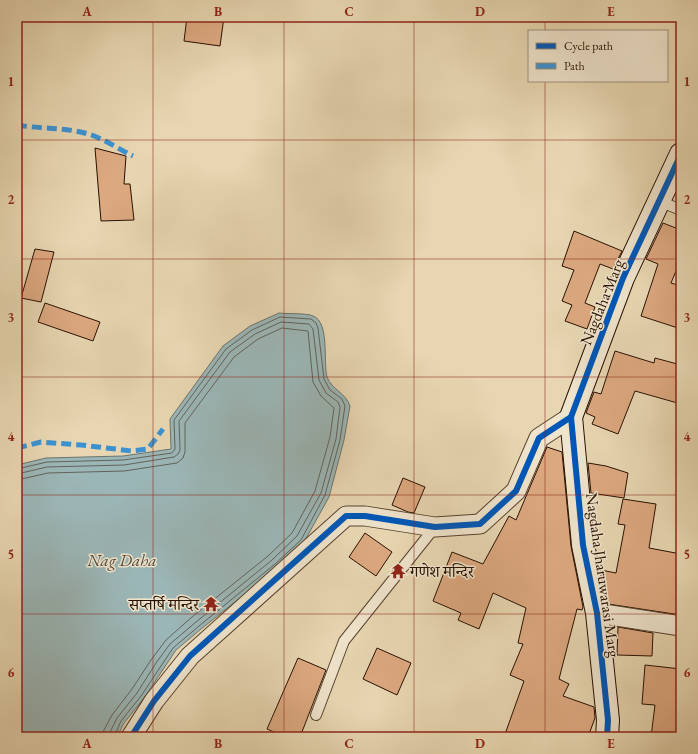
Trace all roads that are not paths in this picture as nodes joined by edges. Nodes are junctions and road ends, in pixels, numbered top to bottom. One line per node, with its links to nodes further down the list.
1 (681, 154): 2 (street, Nagdaha Marg)
2 (659, 202): 3 (lane); 4 (street, Nagdaha Marg)
3 (681, 210)
4 (571, 417): 5 (street); 6 (street, Nagdaha Jharuwarasi Marg)
5 (435, 527): 8 (lane); 9 (street)
6 (597, 613): 7 (street); 10 (street, Nagdaha Jharuwarasi Marg)
7 (681, 626)
8 (316, 715)
9 (131, 737)
10 (607, 737)

